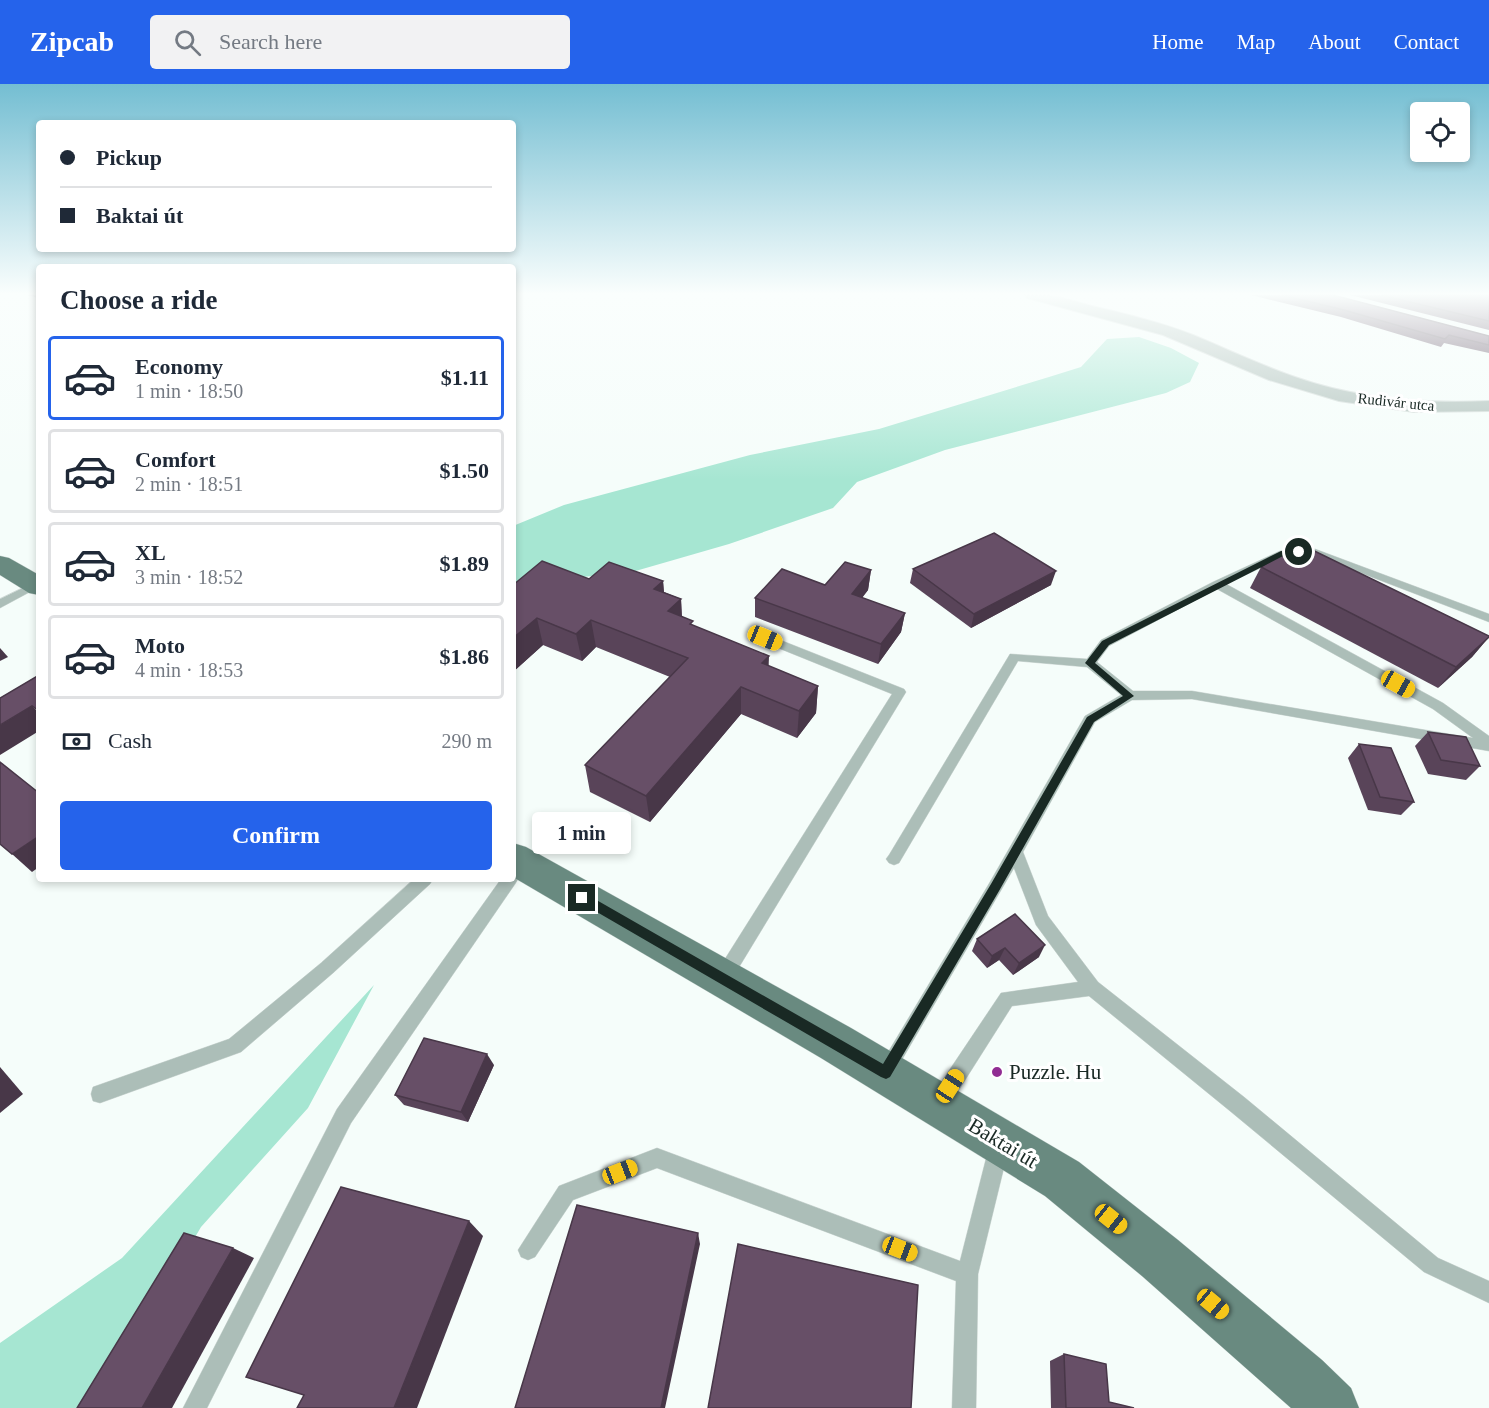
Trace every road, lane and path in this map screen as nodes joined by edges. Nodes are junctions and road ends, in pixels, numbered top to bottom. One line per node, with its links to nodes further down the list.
1 (1233, 357): 2 (street, Rudivár utca)
2 (1489, 406)
3 (0, 564): 5 (main road)
4 (1217, 584): 8 (lane); 10 (lane); 12 (lane)
5 (36, 585)
6 (36, 586): 7 (lane)
7 (0, 604)
8 (1489, 618)
9 (765, 638): 18 (lane)
10 (1090, 663): 11 (lane); 14 (lane)
11 (1130, 696): 12 (lane); 13 (lane)
12 (1489, 745)
13 (1015, 852): 19 (lane); 20 (lane)
14 (894, 860)
15 (516, 870): 18 (main road, Baktai út)
16 (422, 882): 21 (lane)
17 (505, 882): 27 (lane)
18 (723, 978): 20 (main road, Baktai út)
19 (1092, 988): 22 (lane); 26 (lane)
20 (886, 1072): 22 (main road, Baktai út)
21 (100, 1094)
22 (939, 1104): 23 (main road, Baktai út)
23 (1000, 1141): 25 (lane); 29 (main road, Baktai út)
24 (528, 1250): 25 (lane)
25 (967, 1274): 28 (lane)
26 (1489, 1292)
27 (195, 1408)
28 (964, 1408)
29 (1331, 1408)

